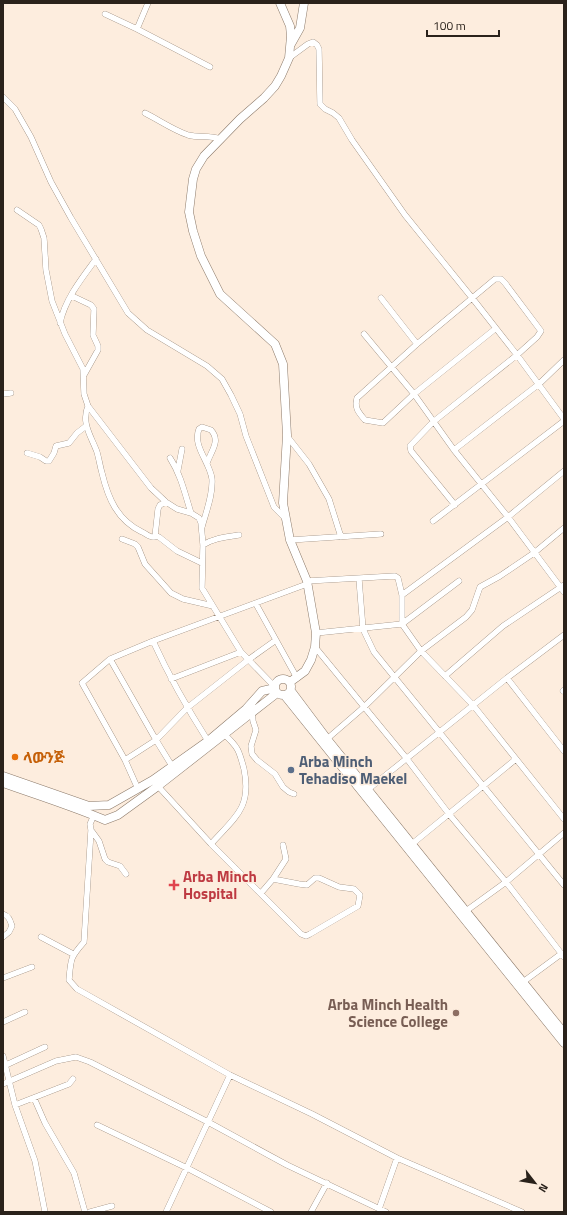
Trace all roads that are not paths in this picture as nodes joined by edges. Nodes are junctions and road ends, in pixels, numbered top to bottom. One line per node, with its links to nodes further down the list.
1 (148, 3): 5 (street)
2 (280, 3): 6 (main road)
3 (304, 3): 6 (main road)
4 (105, 14): 5 (street)
5 (137, 29): 8 (street)
6 (290, 44): 7 (main road)
7 (289, 58): 11 (main road); 16 (street)
8 (210, 67)
9 (3, 97): 13 (street)
10 (145, 113): 11 (street)
11 (220, 139): 33 (main road)
12 (17, 210): 17 (street)
13 (96, 259): 14 (street); 46 (street)
14 (72, 296): 17 (street); 24 (street)
15 (381, 298): 20 (street)
16 (473, 299): 18 (street); 20 (street); 21 (street)
17 (60, 323): 24 (street)
18 (495, 329): 21 (street); 28 (street)
19 (364, 334): 23 (street)
20 (418, 344): 23 (street)
21 (517, 355): 25 (street); 31 (street)
22 (564, 360): 25 (street)
23 (391, 367): 28 (street); 28 (street)
24 (84, 376): 29 (street)
25 (539, 384): 30 (street); 35 (street)
26 (11, 393): 27 (street)
27 (3, 394)
28 (414, 394): 31 (street)
29 (88, 406): 32 (street); 42 (street)
30 (564, 420): 41 (street)
31 (433, 422): 35 (street); 43 (street)
32 (86, 426): 36 (street); 52 (street)
33 (286, 435): 46 (main road); 53 (street)
34 (182, 449): 39 (street)
35 (454, 450): 41 (street)
36 (27, 453)
37 (170, 458): 39 (street)
38 (207, 463): 38 (street); 49 (street)
39 (178, 470): 44 (street)
40 (564, 471): 45 (street)
41 (481, 484): 43 (street); 45 (street)
42 (166, 502): 44 (street); 52 (street)
43 (455, 505): 47 (street)
44 (191, 513): 49 (street)
45 (508, 517): 57 (street); 63 (street)
46 (286, 519): 55 (main road)
47 (433, 521)
48 (564, 528): 57 (street)
49 (201, 532): 56 (street)
50 (381, 534): 53 (street)
51 (239, 535): 56 (street)
52 (155, 536): 58 (street)
53 (341, 537): 55 (street)
54 (122, 539): 65 (street)
55 (290, 540): 61 (main road)
56 (203, 545): 58 (street)
57 (534, 553): 62 (street); 74 (street)
58 (202, 563): 65 (street)
59 (359, 579): 61 (street); 63 (street); 68 (street)
60 (458, 582): 67 (street)
61 (307, 583): 64 (street); 69 (main road)
62 (563, 588): 78 (street)
63 (402, 595): 67 (street)
64 (256, 604): 66 (street); 71 (street)
65 (213, 606): 66 (street)
66 (219, 616): 72 (street); 75 (street)
67 (402, 624): 68 (street); 74 (street)
68 (362, 629): 69 (street); 80 (street)
69 (316, 633): 73 (main road)
70 (564, 635): 81 (street)
71 (276, 640): 77 (street); 79 (street)
72 (153, 641): 76 (street); 82 (street)
73 (315, 647): 79 (main road); 88 (street)
74 (421, 651): 78 (street); 80 (street)
75 (241, 652): 77 (street); 82 (street)
76 (110, 659): 93 (street); 98 (street)
77 (248, 660): 84 (street); 87 (street)
78 (445, 676): 86 (street)
79 (297, 678): 83 (main road)
80 (395, 678): 88 (street); 90 (street)
81 (507, 678): 86 (street); 95 (street)
82 (171, 679): 87 (street)
83 (290, 682): 84 (main road); 85 (main road)
84 (276, 689): 85 (main road); 89 (main road); 94 (main road)
85 (288, 693): 92 (main road); 106 (main road)
86 (473, 705): 90 (street); 97 (street)
87 (187, 708): 93 (street); 94 (street)
88 (364, 708): 92 (street); 96 (street)
89 (252, 712): 91 (main road); 107 (street)
90 (440, 732): 96 (street); 103 (street)
91 (224, 734): 102 (main road); 114 (street)
92 (327, 739): 106 (main road)
93 (156, 740): 98 (street); 99 (street)
94 (208, 741): 99 (main road)
95 (564, 751)
96 (407, 759): 106 (street); 109 (street)
97 (516, 759): 103 (street); 111 (street)
98 (125, 760): 104 (street)
99 (172, 766): 102 (main road)
100 (3, 776): 105 (main road)
101 (3, 783): 105 (main road)
102 (156, 783): 104 (main road); 110 (main road); 114 (street)
103 (484, 786): 109 (street); 117 (street)
104 (138, 789): 108 (main road)
105 (37, 791): 108 (main road)
106 (365, 791): 115 (main road); 135 (main road)
107 (294, 794)
108 (57, 798): 110 (main road)
109 (449, 814): 115 (street); 120 (street)
110 (94, 815): 112 (street)
111 (564, 819)
112 (91, 830): 118 (street); 127 (street)
113 (564, 833): 117 (street)
114 (211, 844): 122 (street)
115 (412, 844): 123 (main road)
116 (283, 845): 119 (street)
117 (539, 854): 120 (street); 121 (street)
118 (126, 874)
119 (273, 879): 122 (street); 122 (street)
120 (506, 882): 123 (street); 128 (street)
121 (564, 885)
122 (260, 893)
123 (466, 911): 131 (main road)
124 (3, 914): 125 (street)
125 (3, 936)
126 (41, 937): 127 (street)
127 (73, 954): 139 (street)
128 (562, 955): 131 (street)
129 (32, 966): 130 (street)
130 (3, 978)
131 (523, 982): 134 (main road)
132 (25, 1012): 133 (street)
133 (3, 1022)
134 (564, 1032)
135 (564, 1043)
136 (44, 1047): 138 (street)
137 (3, 1056): 138 (street)
138 (6, 1065): 141 (street)
139 (230, 1075): 144 (street); 146 (street)
140 (73, 1079): 142 (street)
141 (6, 1083): 143 (street); 144 (street)
142 (34, 1098): 143 (street); 152 (street)
143 (15, 1105): 151 (street)
144 (208, 1122): 147 (street); 148 (street)
145 (97, 1125): 147 (street)
146 (398, 1158): 150 (street); 158 (street)
147 (187, 1168): 154 (street); 155 (street)
148 (327, 1183): 150 (street); 156 (street)
149 (112, 1206): 153 (street)
150 (379, 1209): 157 (street)
151 (45, 1212)
152 (85, 1212)
153 (90, 1212)
154 (166, 1212)
155 (271, 1212)
156 (311, 1212)
157 (386, 1212)
158 (522, 1212)

